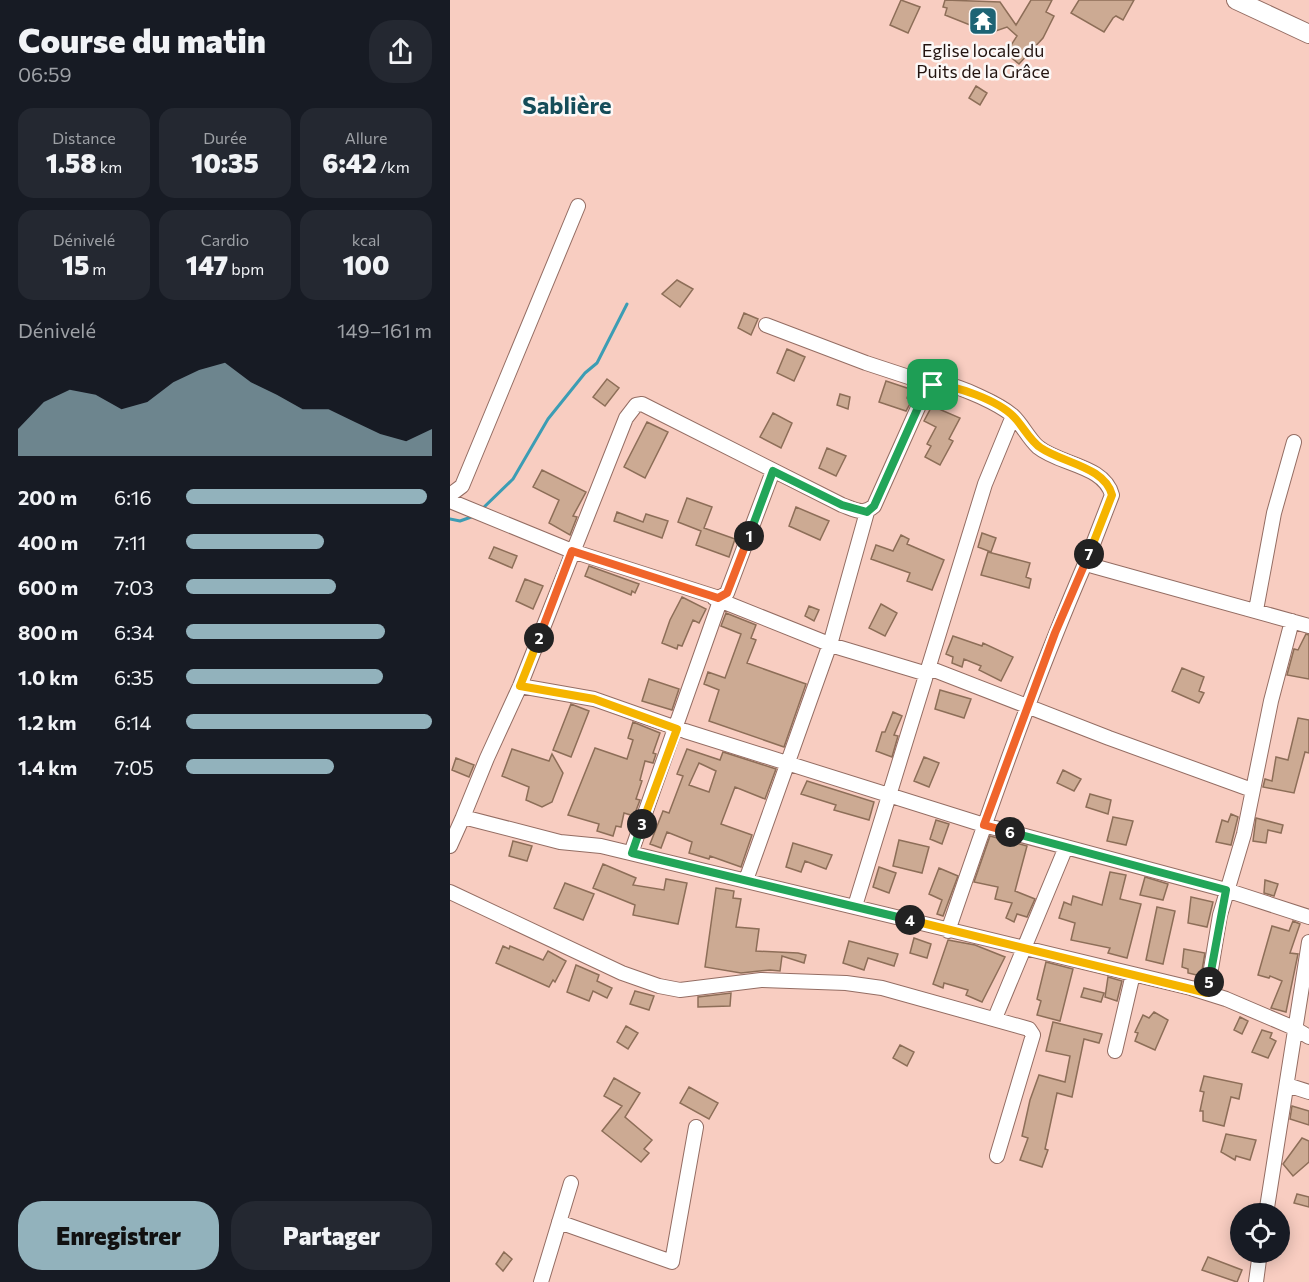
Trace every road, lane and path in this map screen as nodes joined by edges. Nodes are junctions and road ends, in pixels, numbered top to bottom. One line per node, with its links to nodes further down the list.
1 (1236, 0): 2 (main road)
2 (1309, 34)
3 (578, 206): 9 (street)
4 (766, 325): 5 (street)
5 (933, 385): 6 (street); 11 (street)
6 (1013, 416): 13 (street); 19 (street)
7 (1294, 442): 15 (street)
8 (773, 471): 11 (street); 12 (street); 14 (street)
9 (450, 495)
10 (450, 501): 12 (street)
11 (867, 512): 18 (street)
12 (572, 551): 14 (street); 20 (street)
13 (1088, 557): 15 (street); 21 (street)
14 (716, 599): 18 (street); 22 (street)
15 (1256, 610): 16 (street)
16 (1292, 621): 17 (street); 24 (street)
17 (1309, 626)
18 (830, 644): 19 (street); 23 (street)
19 (928, 671): 21 (street); 25 (street)
20 (520, 686): 22 (street); 26 (street)
21 (1029, 706): 24 (street); 27 (street)
22 (677, 729): 23 (street); 30 (street)
23 (789, 764): 25 (street); 31 (street)
24 (1252, 790): 32 (street)
25 (888, 795): 27 (street); 34 (street)
26 (463, 818): 28 (street); 30 (street)
27 (984, 825): 29 (street); 36 (street)
28 (450, 846)
29 (1066, 847): 32 (street); 38 (street)
30 (632, 853): 31 (street)
31 (746, 880): 34 (street)
32 (1226, 890): 35 (street); 40 (street)
33 (450, 892): 41 (street)
34 (855, 906): 36 (street)
35 (1309, 917)
36 (948, 931): 38 (street)
37 (1309, 942): 42 (street)
38 (1025, 947): 39 (street); 41 (street)
39 (1133, 974): 40 (street); 44 (street)
40 (1207, 993): 42 (street)
41 (995, 1018): 48 (street)
42 (1294, 1028): 43 (street); 45 (street)
43 (1309, 1037)
44 (1114, 1051)
45 (1287, 1085): 46 (street); 50 (street)
46 (1309, 1092)
47 (696, 1127): 51 (street)
48 (997, 1156)
49 (571, 1183): 51 (street)
50 (1268, 1203)
51 (559, 1222): 53 (street)
52 (1259, 1263): 54 (street)
53 (541, 1282)
54 (1256, 1282)

